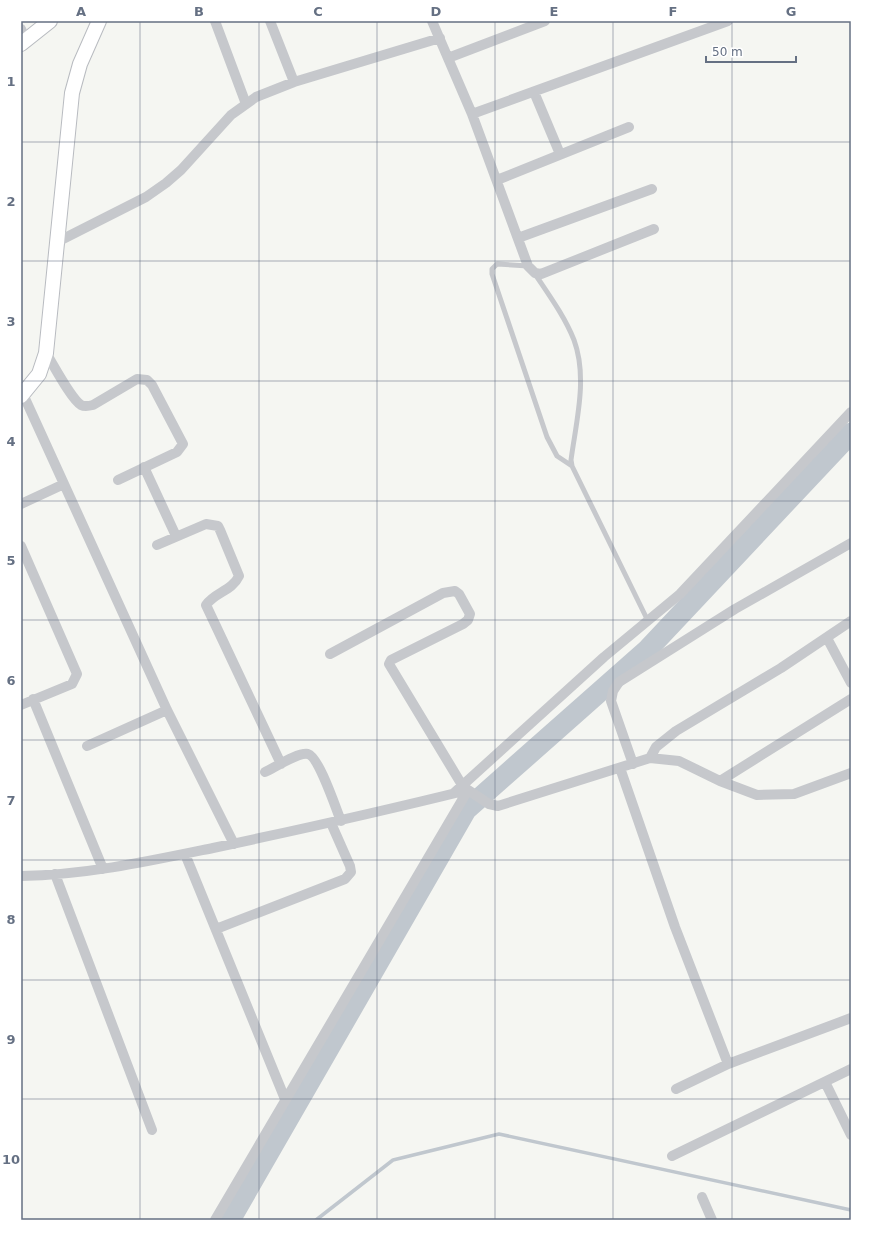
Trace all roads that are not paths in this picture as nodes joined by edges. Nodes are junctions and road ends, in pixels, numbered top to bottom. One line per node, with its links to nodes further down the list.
1 (50, 21): 8 (main road)
2 (99, 21): 21 (main road)
3 (215, 21): 13 (street)
4 (270, 21): 11 (street)
5 (432, 21): 9 (street)
6 (545, 21): 10 (street)
7 (728, 21): 12 (street)
8 (23, 38)
9 (440, 38): 10 (street); 11 (street)
10 (448, 58): 14 (street)
11 (294, 82): 13 (street)
12 (534, 92): 14 (street); 16 (street)
13 (246, 104): 21 (street)
14 (472, 114): 17 (street)
15 (629, 127): 16 (street)
16 (560, 154): 17 (street)
17 (497, 180): 20 (street)
18 (652, 189): 20 (street)
19 (654, 229): 22 (street)
20 (518, 238): 22 (street)
21 (57, 242): 23 (main road)
22 (531, 270): 26 (lane); 26 (lane)
23 (46, 353): 24 (main road); 27 (street)
24 (22, 395): 29 (street)
25 (851, 412): 35 (street)
26 (572, 466): 35 (lane)
27 (144, 468): 28 (street); 31 (street)
28 (118, 480)
29 (64, 484): 30 (street); 43 (street)
30 (21, 504)
31 (176, 536): 33 (street); 46 (street)
32 (851, 542): 47 (street)
33 (157, 545)
34 (21, 546): 41 (street)
35 (648, 621): 52 (street)
36 (851, 621): 37 (street)
37 (827, 638): 39 (street); 45 (street)
38 (330, 654): 52 (street)
39 (851, 684)
40 (851, 699): 51 (street)
41 (33, 700): 42 (street); 56 (street)
42 (21, 705)
43 (168, 710): 44 (street); 54 (street)
44 (87, 746)
45 (650, 758): 47 (street); 51 (street)
46 (281, 764): 49 (street); 53 (street)
47 (633, 764): 48 (street)
48 (620, 768): 52 (street); 61 (street)
49 (265, 772)
50 (851, 773): 51 (street)
51 (720, 781)
52 (468, 790): 53 (street); 65 (street)
53 (336, 822): 54 (street); 59 (street)
54 (234, 844): 55 (street)
55 (185, 854): 56 (street); 59 (street)
56 (103, 869): 57 (street)
57 (55, 874): 58 (street); 66 (street)
58 (21, 876)
59 (216, 929): 65 (street)
60 (851, 1018): 61 (street)
61 (728, 1064): 64 (street)
62 (851, 1069): 63 (street)
63 (825, 1082): 67 (street); 68 (street)
64 (676, 1089)
65 (285, 1099): 70 (street)
66 (152, 1130)
67 (851, 1135)
68 (672, 1156)
69 (702, 1197): 71 (street)
70 (215, 1220)
71 (712, 1220)

